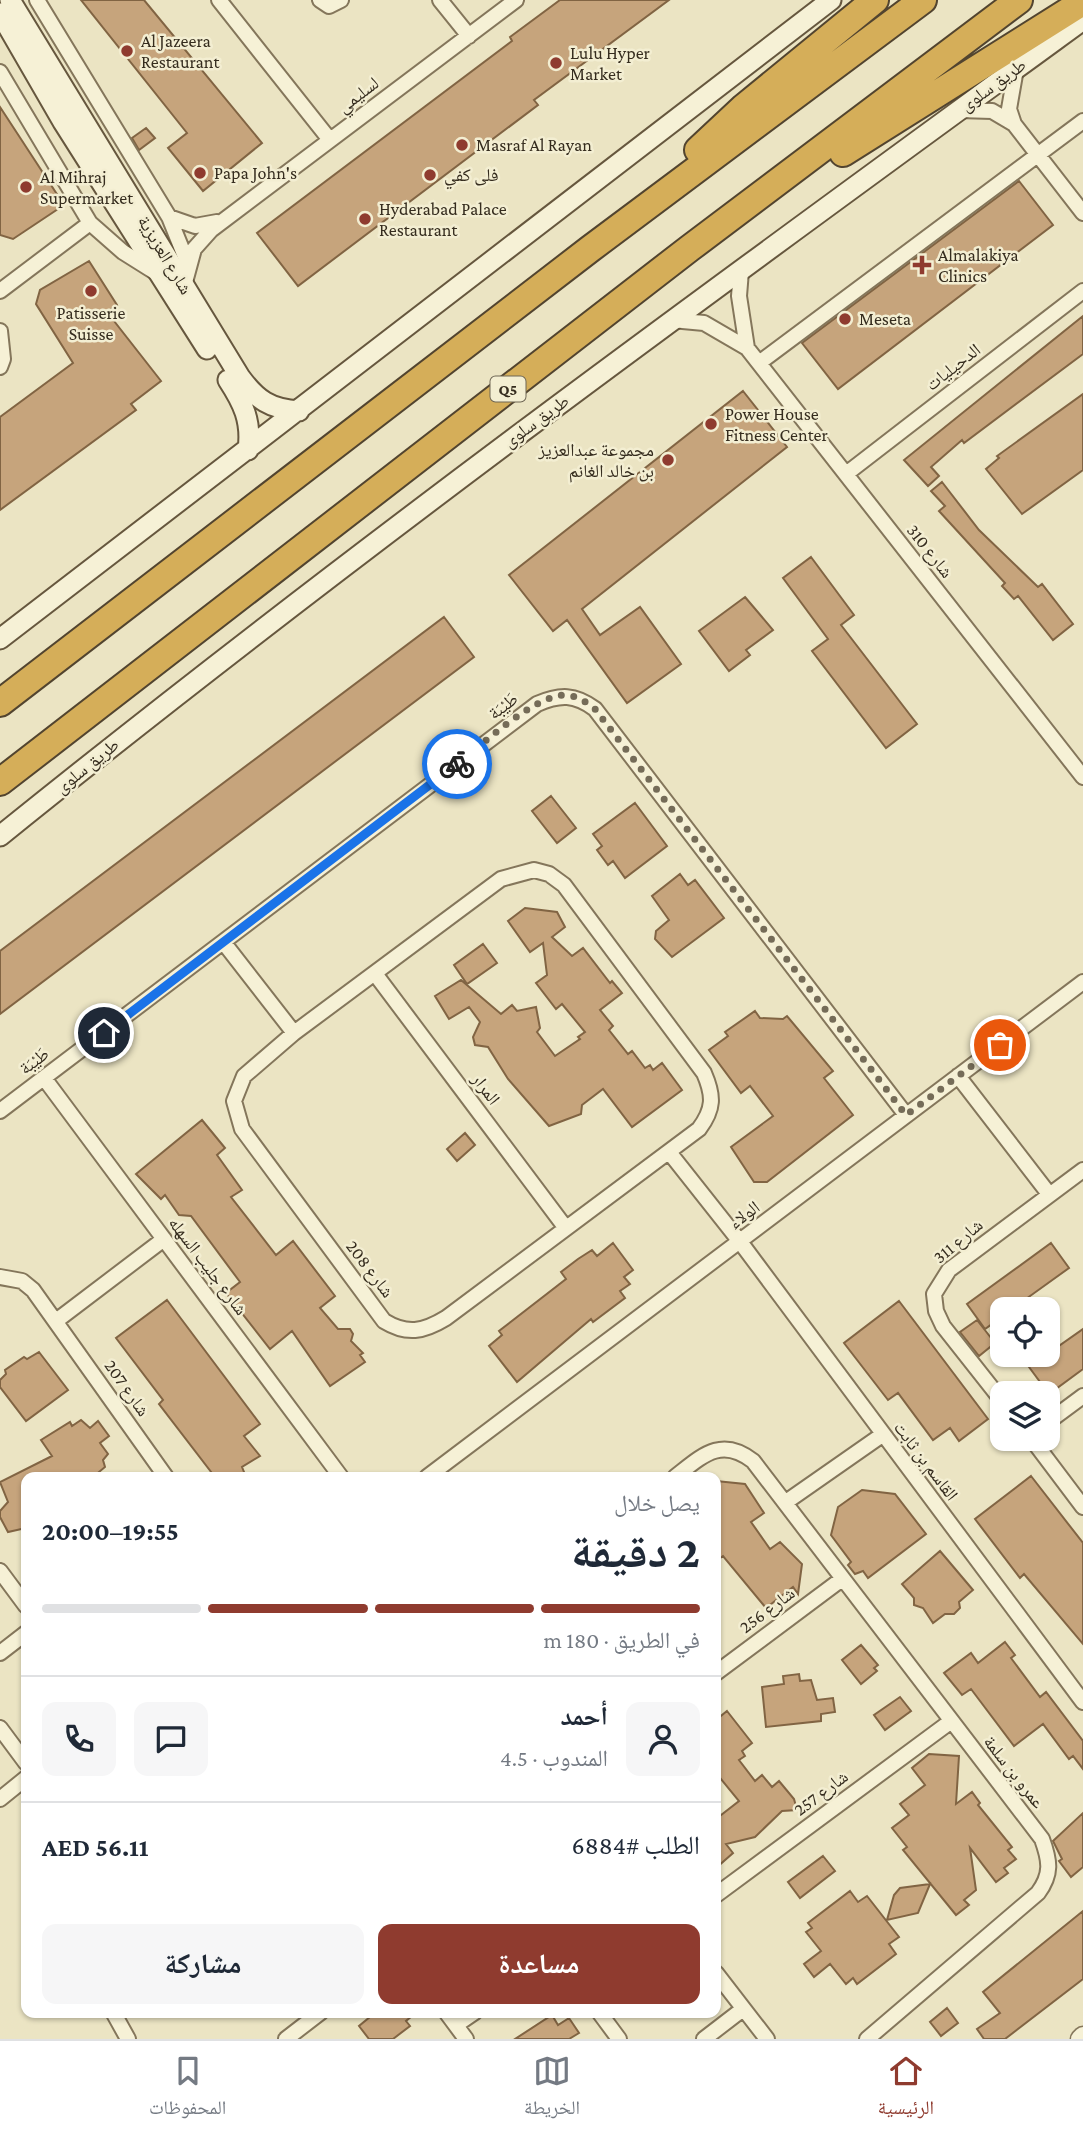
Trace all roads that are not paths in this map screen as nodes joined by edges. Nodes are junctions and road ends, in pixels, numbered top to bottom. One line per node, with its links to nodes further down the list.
1 (10, 0): 32 (main road, شارع العزيزية)
2 (37, 0): 24 (street, شارع العزيزية)
3 (219, 0): 21 (street)
4 (320, 0): 5 (street)
5 (341, 0)
6 (440, 0): 15 (street)
7 (516, 0): 15 (street, لسليمي)
8 (831, 0): 40 (main road)
9 (875, 0): 28 (highway)
10 (923, 0): 28 (highway)
11 (1019, 0): 27 (highway, Q5)
12 (1083, 2): 27 (highway)
13 (0, 13): 31 (main road, شارع العزيزية)
14 (1083, 20): 16 (main road, طريق سلوى)
15 (469, 36): 21 (street, لسليمي)
16 (1016, 69): 18 (main road, طريق سلوى); 20 (street)
17 (0, 72): 26 (street, شارع العزيزية)
18 (959, 110): 20 (street); 30 (main road, طريق سلوى)
19 (1083, 121): 22 (street)
20 (1014, 124): 22 (street)
21 (330, 140): 25 (street, لسليمي)
22 (1040, 154): 23 (street); 38 (street)
23 (1083, 213)
24 (169, 217): 25 (street); 29 (street, شارع العزيزية)
25 (222, 221): 29 (street, لسليمي)
26 (90, 223): 31 (street, شارع العزيزية); 33 (street)
27 (690, 248): 46 (highway, Q5)
28 (590, 249): 44 (highway)
29 (188, 264): 32 (street, لسليمي)
30 (741, 271): 35 (main road, طريق سلوى); 37 (street, شارع 310)
31 (159, 275): 41 (main road, شارع العزيزية)
32 (184, 286): 40 (main road, شارع العزيزية)
33 (0, 291)
34 (1083, 291): 42 (street, الدحيليات)
35 (672, 320): 37 (street, شارع 310); 47 (main road, طريق سلوى)
36 (0, 331): 39 (street)
37 (747, 348): 38 (street, شارع 310)
38 (759, 363): 42 (street, شارع 310)
39 (0, 368)
40 (299, 411): 41 (main road)
41 (248, 450): 43 (main road)
42 (846, 474): 45 (street, شارع 310)
43 (0, 639)
44 (0, 703)
45 (1083, 777)
46 (0, 782)
47 (0, 836)
48 (224, 943): 51 (street); 53 (street, طَيْبَة); 55 (street, طَيْبَة)
49 (376, 975): 51 (street, شارع 208); 56 (street, شارع 208); 59 (street, المرار)
50 (1083, 982): 52 (street, الولاء)
51 (295, 1033): 59 (street, شارع 208)
52 (958, 1076): 55 (street, الولاء); 58 (street)
53 (44, 1078): 54 (street, طَيْبَة); 60 (street, شارع جليب السهله)
54 (0, 1111)
55 (906, 1115): 61 (street, الولاء)
56 (669, 1152): 59 (street, شارع 208); 61 (street)
57 (1083, 1170): 58 (street, شارع 311)
58 (1049, 1194): 64 (street, شارع 311)
59 (565, 1227)
60 (164, 1239): 63 (street); 70 (street, شارع جليب السهله)
61 (740, 1242): 67 (street, القاسم بن ثابت); 71 (street, الولاء)
62 (0, 1277): 63 (street, شارع 207)
63 (56, 1321): 69 (street, شارع 207)
64 (990, 1386)
65 (1083, 1396): 66 (street)
66 (1060, 1413)
67 (882, 1435): 73 (street); 81 (street, القاسم بن ثابت)
68 (1041, 1451): 74 (street)
69 (162, 1472)
70 (337, 1472)
71 (435, 1472)
72 (682, 1472): 73 (street, عمرو بن سلمة)
73 (786, 1502): 76 (street, عمرو بن سلمة)
74 (1083, 1507)
75 (0, 1571): 77 (street)
76 (842, 1579): 80 (street, شارع 256); 82 (street, عمرو بن سلمة)
77 (21, 1599)
78 (21, 1637): 79 (street)
79 (0, 1653)
80 (721, 1669)
81 (1083, 1702)
82 (950, 1721): 87 (street, شارع 257); 102 (street, عمرو بن سلمة)
83 (0, 1728): 84 (street)
84 (21, 1756)
85 (21, 1782): 86 (street)
86 (0, 1799)
87 (721, 1891)
88 (721, 1980): 89 (street)
89 (743, 2009): 100 (street); 101 (street)
90 (116, 2018): 96 (street)
91 (313, 2018): 97 (street)
92 (451, 2018): 95 (street)
93 (466, 2018): 95 (street)
94 (603, 2018): 99 (street)
95 (456, 2025): 98 (street)
96 (128, 2039)
97 (286, 2039)
98 (466, 2039)
99 (619, 2039)
100 (704, 2039)
101 (767, 2039)
102 (867, 2039)

